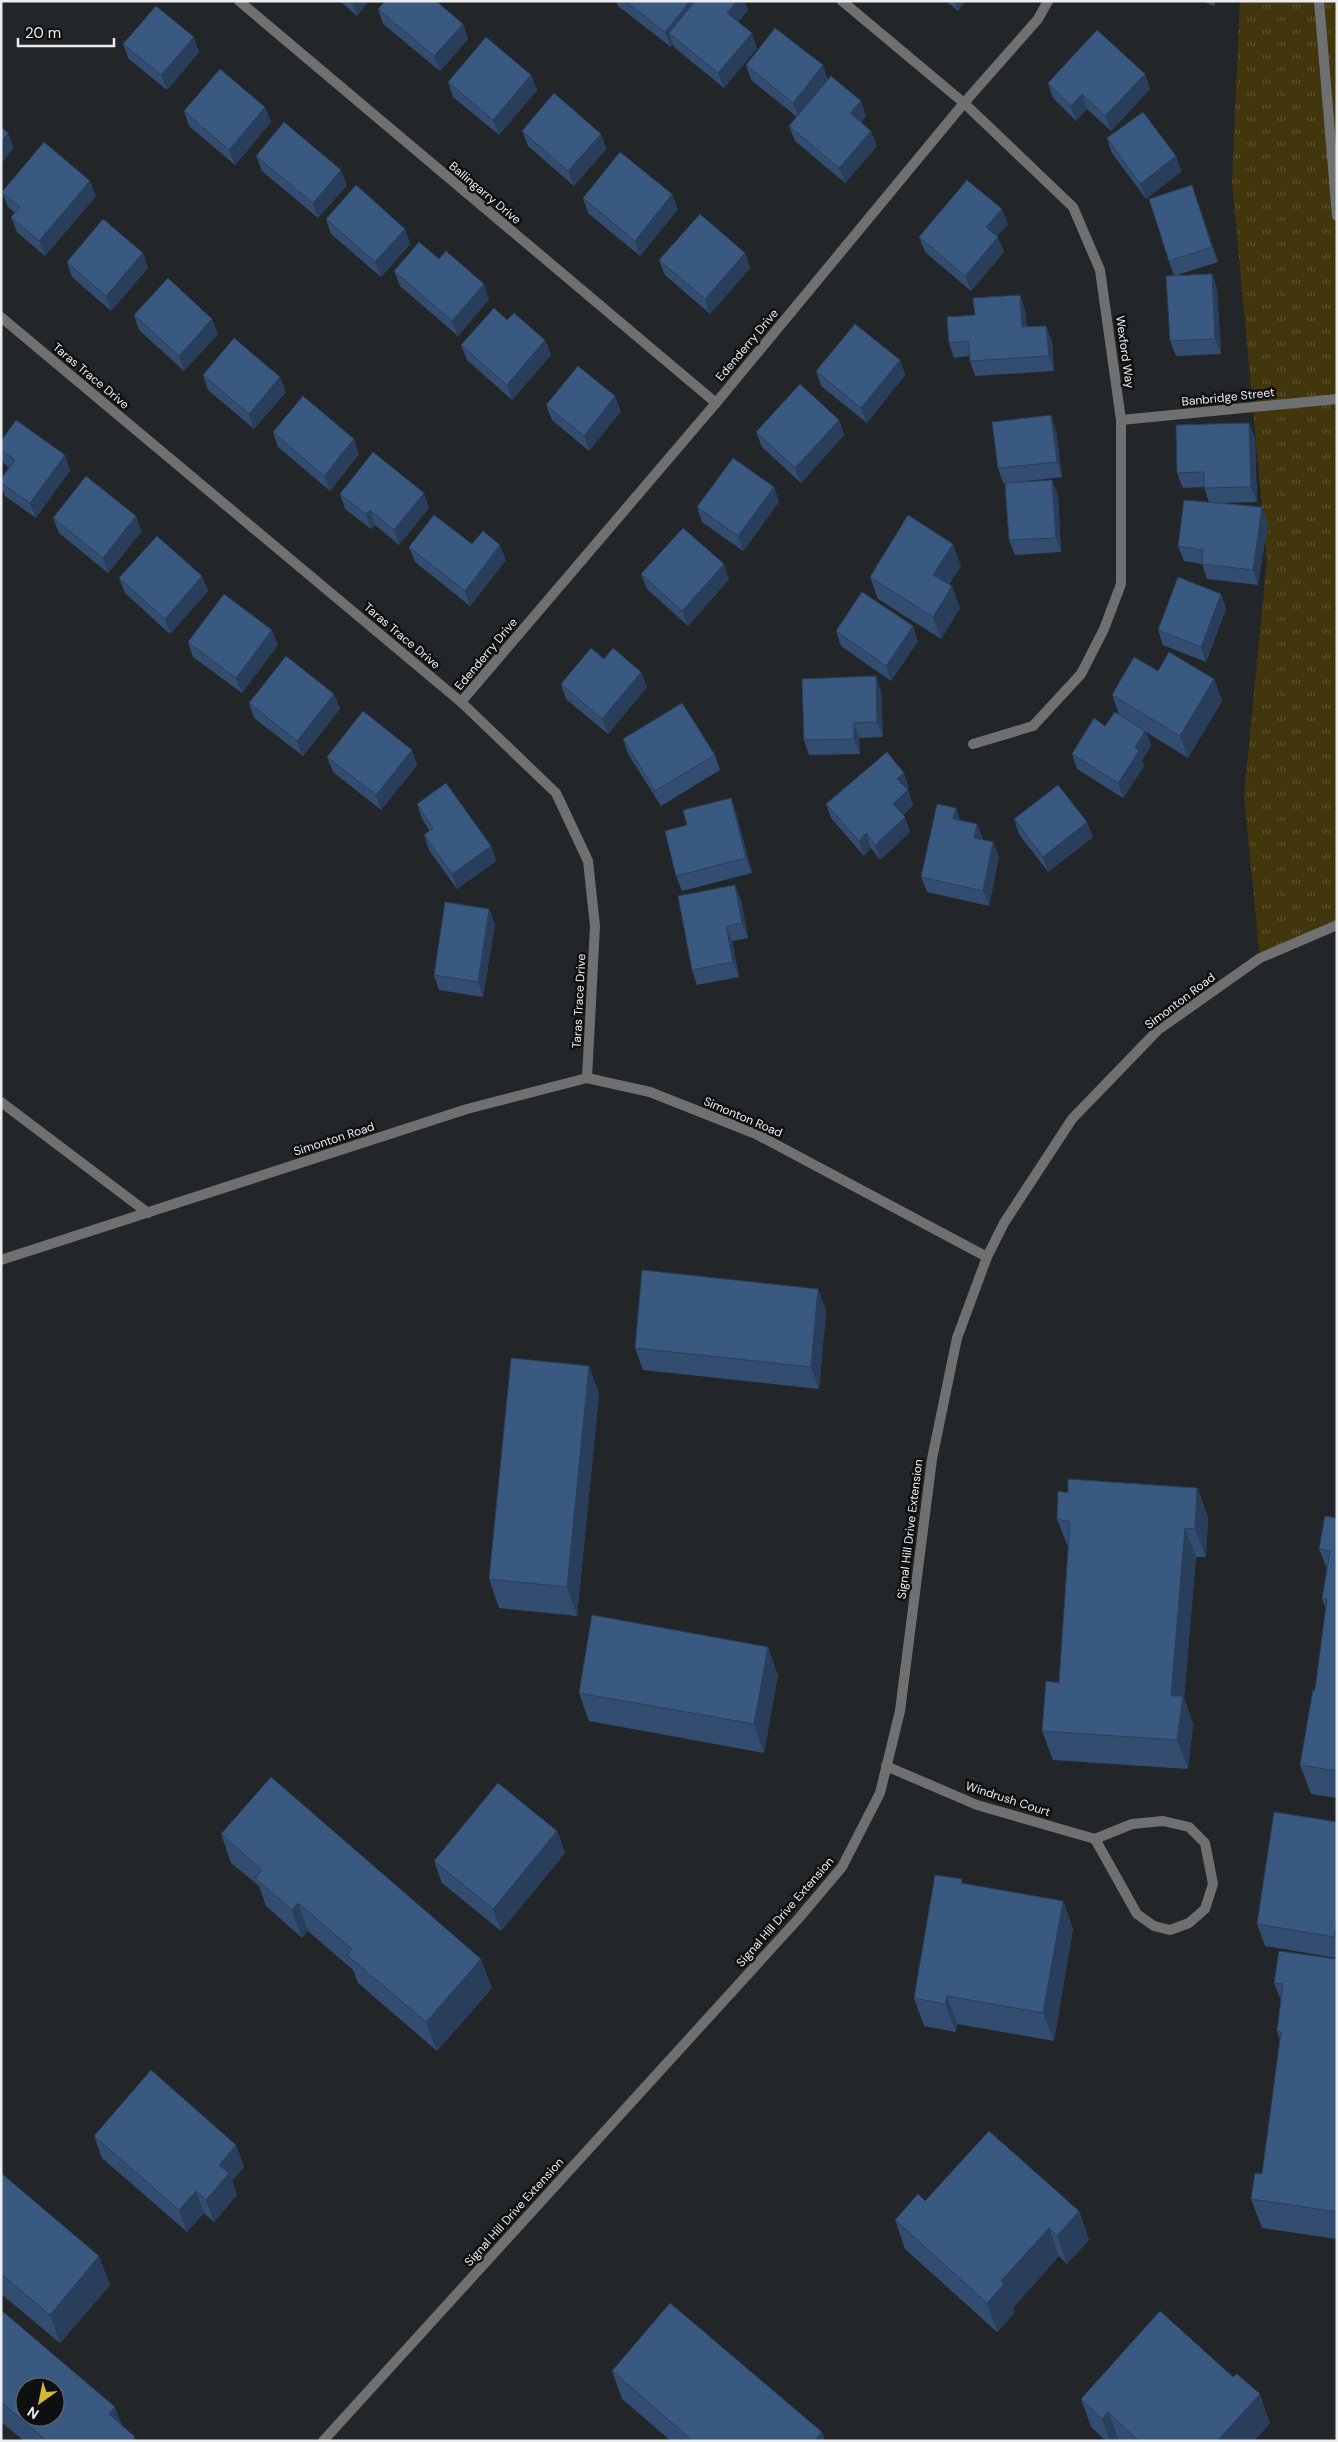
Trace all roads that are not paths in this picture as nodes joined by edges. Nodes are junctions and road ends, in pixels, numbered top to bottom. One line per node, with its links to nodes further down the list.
1 (239, 1): 9 (street, Ballingarry Drive)
2 (842, 1): 5 (street, Wexford Way)
3 (1048, 1): 5 (street, Edenderry Drive)
4 (1318, 1): 6 (street)
5 (964, 103): 9 (street, Edenderry Drive); 10 (street, Wexford Way)
6 (1337, 216)
7 (1, 317): 11 (street, Taras Trace Drive)
8 (1337, 399): 10 (street, Banbridge Street)
9 (716, 403): 11 (street, Edenderry Drive)
10 (1121, 420): 12 (street, Wexford Way)
11 (461, 702): 14 (street, Taras Trace Drive)
12 (973, 744)
13 (1337, 925): 17 (street, Simonton Road)
14 (587, 1078): 16 (street, Simonton Road); 17 (street, Simonton Road)
15 (1, 1102): 16 (street)
16 (148, 1213): 18 (street, Simonton Road)
17 (987, 1257): 19 (street, Signal Hill Drive Extension)
18 (1, 1260)
19 (886, 1766): 20 (street, Windrush Court); 21 (street, Signal Hill Drive Extension)
20 (1095, 1839): 20 (street)
21 (323, 2441)

